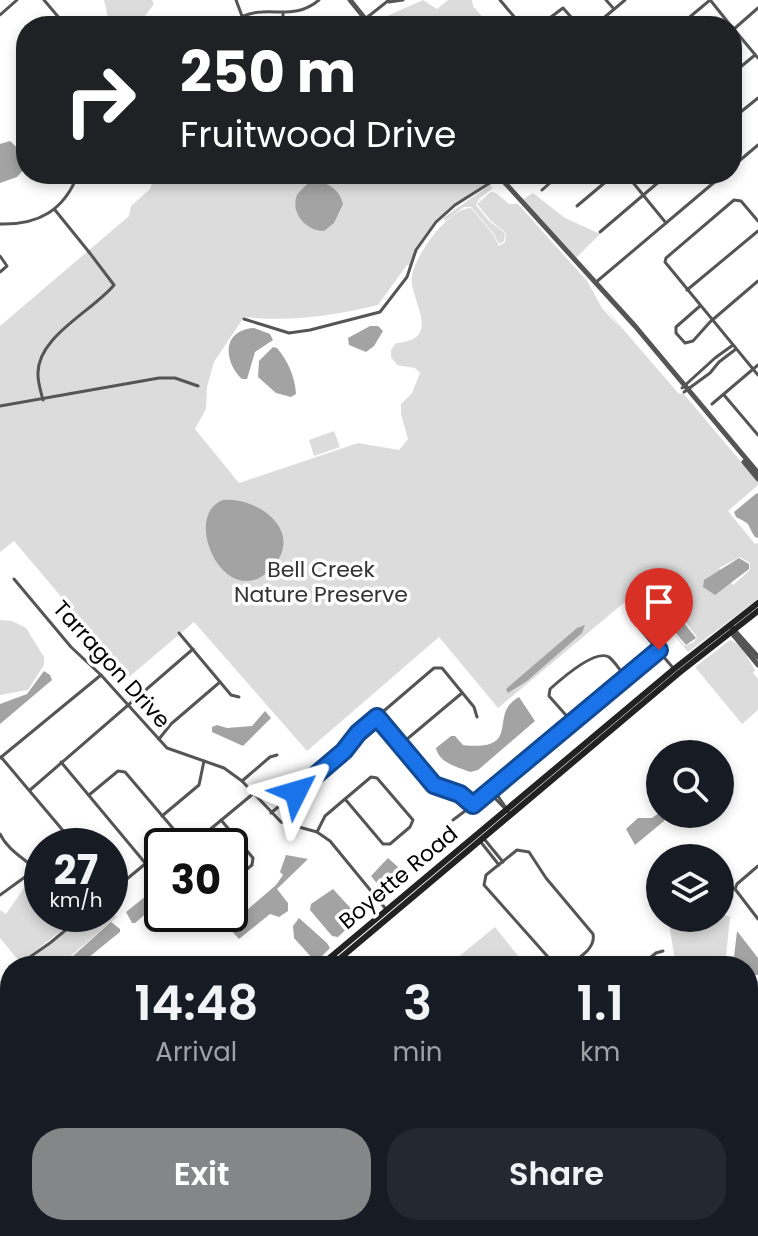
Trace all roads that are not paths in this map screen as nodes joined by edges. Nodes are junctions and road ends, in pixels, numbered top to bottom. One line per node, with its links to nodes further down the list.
1 (17, 0): 14 (street)
2 (44, 0): 15 (street)
3 (236, 0): 16 (street)
4 (319, 0): 13 (street)
5 (350, 0): 17 (street)
6 (403, 0): 11 (street)
7 (500, 0): 19 (street)
8 (606, 0): 12 (street)
9 (625, 0): 12 (street)
10 (709, 0): 23 (street); 24 (street)
11 (390, 1): 18 (street)
12 (614, 9): 22 (street)
13 (283, 14): 16 (street)
14 (0, 15)
15 (58, 16)
16 (242, 16)
17 (363, 16)
18 (369, 16)
19 (514, 16)
20 (552, 16): 21 (street)
21 (570, 16)
22 (606, 16)
23 (691, 16)
24 (723, 16)
25 (742, 39): 26 (street)
26 (757, 57)
27 (758, 98): 28 (street)
28 (742, 111)
29 (758, 145): 30 (street)
30 (742, 159)
31 (74, 184): 42 (street)
32 (486, 184): 54 (street)
33 (508, 184): 51 (street)
34 (549, 184): 39 (street)
35 (603, 184): 41 (street)
36 (634, 184): 40 (street)
37 (656, 184): 40 (street)
38 (712, 184): 44 (street)
39 (542, 190)
40 (643, 195): 44 (street); 47 (street)
41 (577, 206)
42 (55, 210): 45 (street); 63 (street)
43 (758, 221): 52 (street)
44 (666, 223): 51 (street)
45 (0, 224)
46 (758, 231): 52 (street)
47 (600, 232)
48 (0, 256): 49 (street)
49 (0, 272)
50 (758, 281): 55 (street)
51 (595, 283): 61 (street)
52 (687, 291): 53 (street)
53 (700, 306): 55 (street); 55 (street)
54 (244, 319)
55 (712, 320): 56 (street)
56 (734, 347): 58 (street); 61 (street); 61 (street)
57 (758, 365): 58 (street)
58 (753, 369): 59 (street); 62 (street)
59 (758, 375)
60 (198, 386): 63 (street)
61 (686, 388): 67 (street); 68 (street)
62 (724, 394): 64 (street); 66 (street)
63 (43, 400): 65 (street)
64 (712, 404)
65 (0, 406)
66 (758, 435)
67 (758, 473)
68 (758, 479)
69 (14, 579): 80 (street, Tarragon Drive)
70 (758, 603): 73 (main road, Boyette Road)
71 (758, 611): 73 (main road, Boyette Road)
72 (640, 629): 76 (street)
73 (731, 629): 77 (street); 78 (street); 79 (main road, Boyette Road); 102 (main road, Boyette Road)
74 (179, 633): 75 (street)
75 (193, 649): 82 (street); 85 (street)
76 (659, 650): 79 (street); 81 (street)
77 (758, 657)
78 (758, 665)
79 (674, 669): 102 (main road, Boyette Road)
80 (101, 675): 85 (street, Tarragon Drive); 92 (street)
81 (625, 677): 88 (street); 88 (street)
82 (220, 682): 84 (street); 89 (street)
83 (462, 693): 86 (street); 87 (street); 90 (street)
84 (239, 697)
85 (127, 706): 89 (street, Tarragon Drive); 94 (street)
86 (377, 717): 90 (street); 103 (street)
87 (477, 717)
88 (572, 722): 97 (street)
89 (158, 740): 93 (street, Tarragon Drive)
90 (400, 745): 101 (street)
91 (277, 755): 95 (street)
92 (0, 758): 96 (street)
93 (204, 761): 95 (street, Tarragon Drive); 104 (street)
94 (61, 762): 96 (street); 99 (street)
95 (242, 781): 98 (street, Tarragon Drive)
96 (30, 790): 107 (street)
97 (491, 791): 101 (street); 102 (street)
98 (254, 793): 103 (street, Tarragon Drive); 105 (street)
99 (89, 795): 104 (street); 116 (street)
100 (345, 799): 100 (street); 111 (street)
101 (473, 805): 106 (street)
102 (508, 811): 113 (main road, Boyette Road); 124 (main road, Boyette Road)
103 (271, 813): 111 (street, Tarragon Drive)
104 (162, 816): 108 (street)
105 (221, 820): 109 (street); 110 (street)
106 (453, 820)
107 (61, 828)
108 (172, 828)
109 (211, 828)
110 (228, 828)
111 (317, 832): 124 (street)
112 (0, 834): 115 (street)
113 (482, 839): 117 (street); 124 (main road, Boyette Road)
114 (248, 852): 120 (street)
115 (24, 860)
116 (144, 862)
117 (501, 863): 131 (street); 132 (street)
118 (144, 866): 122 (street)
119 (758, 866): 125 (street)
120 (248, 868)
121 (24, 878): 123 (street)
122 (128, 878)
123 (0, 895)
124 (389, 912): 129 (main road, Boyette Road); 130 (main road, Boyette Road)
125 (758, 919)
126 (62, 932): 128 (street)
127 (663, 951): 133 (street)
128 (31, 956)
129 (333, 956)
130 (342, 956)
131 (548, 956)
132 (581, 956)
133 (652, 956)

